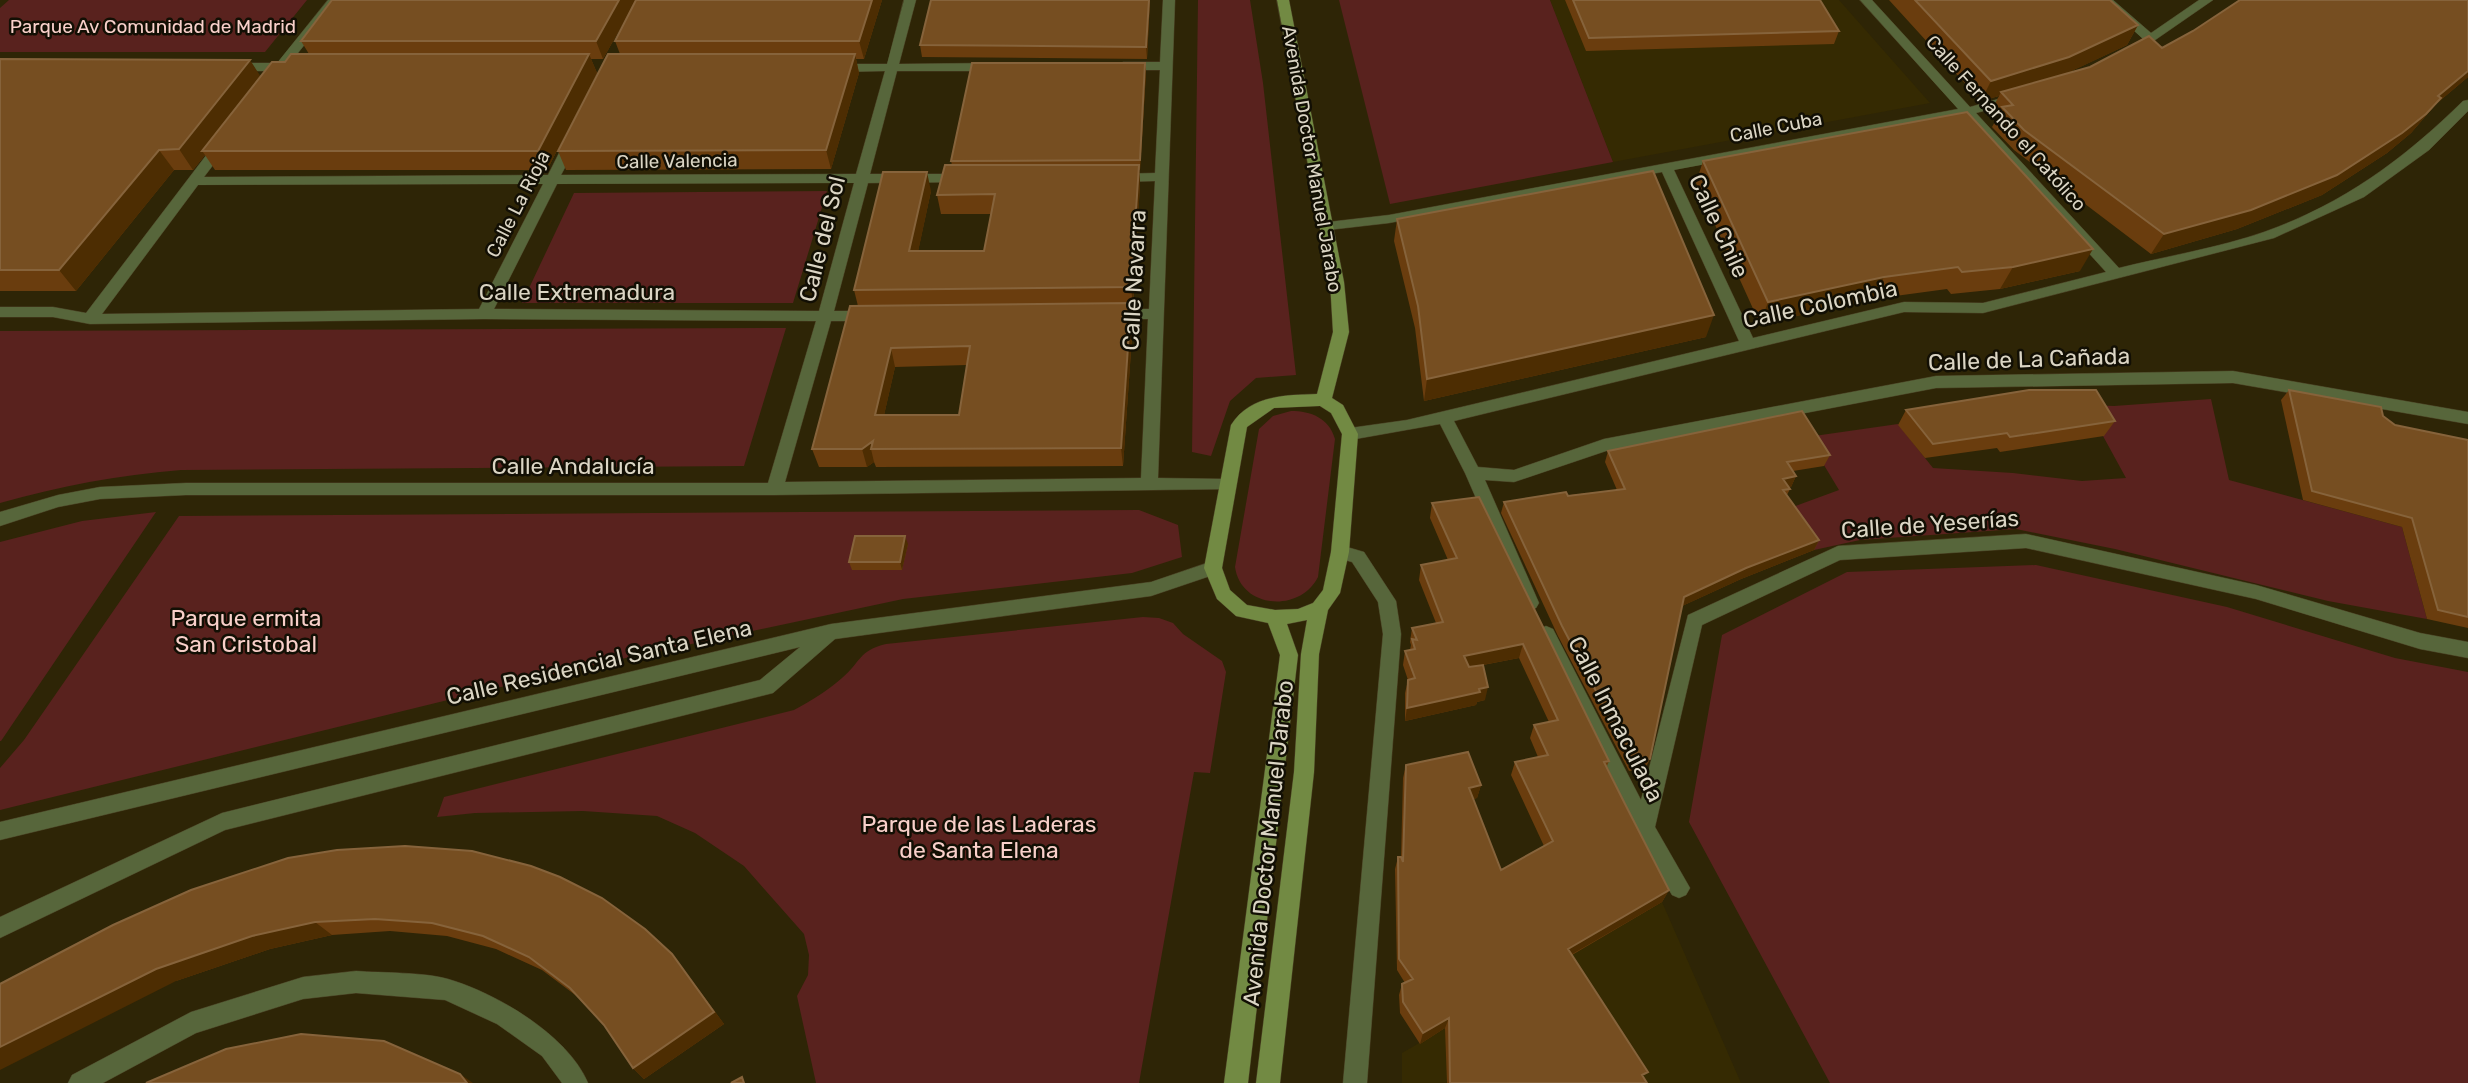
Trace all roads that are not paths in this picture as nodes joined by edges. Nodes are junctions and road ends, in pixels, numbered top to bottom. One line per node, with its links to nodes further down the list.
1 (334, 0): 13 (street)
2 (909, 0): 17 (street, Calle del Sol)
3 (1169, 0): 11 (street, Calle Navarra)
4 (1283, 0): 31 (street, Avenida Doctor Manuel Jarabo)
5 (1866, 0): 21 (street, Calle Fernando el Católico)
6 (2106, 0): 8 (street)
7 (2207, 0): 8 (street)
8 (2151, 39): 9 (street)
9 (2122, 58)
10 (1111, 66): 11 (street)
11 (1167, 66): 25 (street, Calle Navarra)
12 (214, 67): 13 (street)
13 (280, 67): 14 (street); 18 (street)
14 (308, 67)
15 (1013, 67): 17 (street)
16 (827, 68): 17 (street)
17 (890, 68): 26 (street, Calle del Sol)
18 (264, 88)
19 (2035, 92): 21 (street, Calle Cuba)
20 (2468, 104): 32 (street, Calle Colombia)
21 (1969, 111): 24 (street, Calle Cuba); 32 (street, Calle Fernando el Católico)
22 (580, 124): 30 (street, Calle La Rioja)
23 (233, 130): 29 (street)
24 (1666, 167): 31 (street, Calle Cuba); 40 (street, Calle Chile)
25 (1162, 177): 28 (street); 36 (street, Calle Navarra)
26 (861, 178): 27 (street, Calle Valencia); 30 (street, Calle Valencia); 38 (street, Calle del Sol)
27 (986, 178)
28 (1108, 178)
29 (193, 181): 30 (street, Calle Valencia); 39 (street)
30 (552, 181): 34 (street, Calle La Rioja)
31 (1328, 226): 41 (street, Avenida Doctor Manuel Jarabo)
32 (2116, 274): 40 (street, Calle Colombia)
33 (0, 312): 39 (street, Calle Extremadura)
34 (484, 314): 38 (street, Calle Extremadura); 39 (street, Calle Extremadura)
35 (1086, 314): 36 (street)
36 (1155, 314): 46 (street, Calle Navarra)
37 (880, 316): 38 (street, Calle Extremadura)
38 (825, 317): 48 (street, Calle del Sol)
39 (90, 319)
40 (1748, 343): 42 (street, Calle Colombia)
41 (1323, 400): 44 (street); 47 (street)
42 (1444, 417): 44 (street, Calle Colombia); 45 (street, Calle Inmaculada)
43 (2468, 418): 45 (street, Calle de La Cañada)
44 (1350, 434): 50 (street, Avenida Doctor Manuel Jarabo)
45 (1473, 473): 56 (street, Calle Inmaculada)
46 (1149, 484): 47 (street); 48 (street, Calle Andalucía)
47 (1227, 485): 51 (street)
48 (775, 489): 49 (street, Calle Andalucía)
49 (0, 519)
50 (1340, 552): 52 (street, Avenida Doctor Manuel Jarabo); 64 (street)
51 (1213, 568): 53 (street); 54 (street, Calle Residencial Santa Elena)
52 (1319, 608): 53 (street); 63 (street, Avenida Doctor Manuel Jarabo)
53 (1275, 617): 62 (street, Avenida Doctor Manuel Jarabo)
54 (831, 632): 57 (street, Calle Residencial Santa Elena); 59 (street)
55 (2468, 650): 56 (street, Calle de Yeserías)
56 (1644, 828): 58 (street, Calle Inmaculada)
57 (0, 831)
58 (1679, 888)
59 (0, 928)
60 (80, 1083): 61 (street)
61 (576, 1083)
62 (1236, 1083)
63 (1268, 1083)
64 (1355, 1083)

